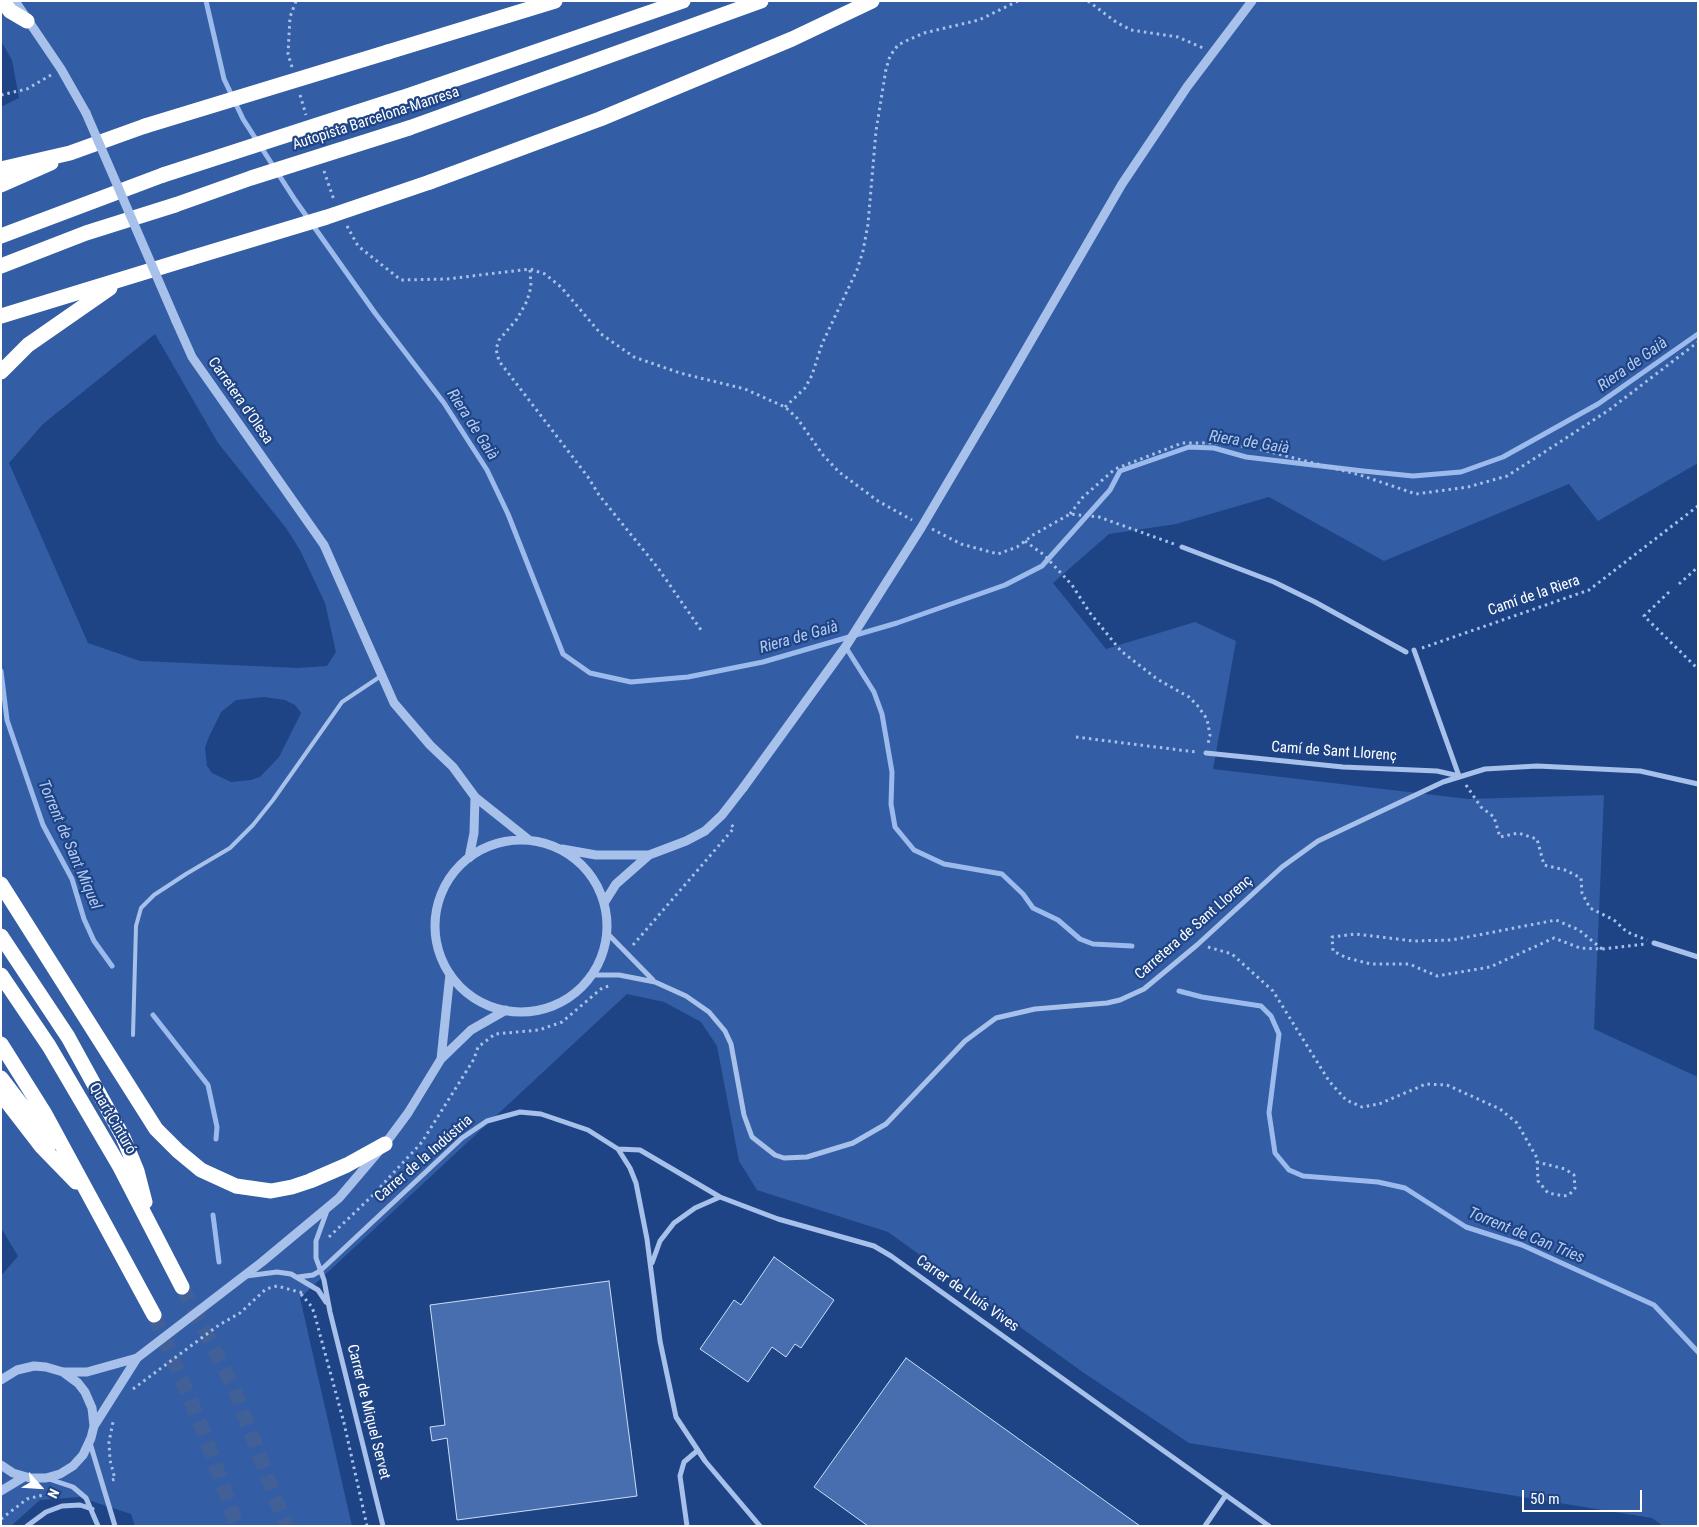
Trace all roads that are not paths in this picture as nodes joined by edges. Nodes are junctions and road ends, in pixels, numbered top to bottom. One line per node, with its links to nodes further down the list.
1 (2, 1): 8 (highway)
2 (14, 1): 8 (street, Carretera d'Olesa)
3 (555, 1): 9 (highway, bridge)
4 (683, 1): 12 (highway, Autopista Barcelona-Manresa, bridge)
5 (761, 1): 13 (highway, Autopista Barcelona-Manresa, bridge)
6 (872, 1): 14 (highway, bridge)
7 (1252, 1): 29 (street, bridge)
8 (27, 21): 22 (street, Carretera d'Olesa, bridge)
9 (70, 153): 10 (highway); 11 (highway)
10 (1, 169)
11 (1, 185)
12 (1, 236)
13 (1, 266)
14 (122, 280): 15 (highway); 16 (highway)
15 (1, 316)
16 (28, 345): 17 (highway); 18 (highway)
17 (1, 372)
18 (1, 381)
19 (1182, 547): 21 (street)
20 (1414, 650): 24 (street)
21 (1406, 652)
22 (381, 676): 26 (street, Carretera d'Olesa); 42 (lane)
23 (1206, 753): 24 (street, Camí de Sant Llorenç)
24 (1460, 776): 25 (street, Carretera de Sant Llorenç); 40 (street, Carretera de Sant Llorenç)
25 (1698, 784)
26 (475, 797): 27 (street, Carretera d'Olesa); 30 (street)
27 (528, 840): 28 (street); 30 (street)
28 (557, 848): 29 (street); 32 (street)
29 (649, 855): 32 (street)
30 (469, 858): 37 (street)
31 (1, 884): 47 (highway)
32 (604, 903): 33 (street)
33 (606, 932): 39 (street); 40 (street, Carretera de Sant Llorenç)
34 (1, 936): 53 (highway)
35 (1654, 943): 36 (street)
36 (1698, 957)
37 (450, 974): 41 (street); 44 (street)
38 (1, 975): 53 (highway, Quart Cinturó)
39 (590, 976): 40 (street, Carretera de Sant Llorenç); 41 (street)
40 (656, 982)
41 (506, 1010): 44 (street)
42 (133, 1035)
43 (1, 1044): 49 (highway)
44 (441, 1059): 47 (street)
45 (1, 1078): 49 (highway)
46 (1, 1094): 51 (highway)
47 (385, 1144): 52 (street)
48 (618, 1149): 50 (street, Carrer de Lluís Vives); 54 (street); 55 (street, Carrer de la Indústria)
49 (67, 1156): 51 (highway)
50 (720, 1197): 54 (street); 71 (street, Carrer de Lluís Vives)
51 (91, 1198): 60 (highway)
52 (330, 1206): 55 (street, Carrer de Miquel Servet); 56 (street)
53 (154, 1233): 58 (highway, Quart Cinturó)
54 (651, 1265): 66 (street)
55 (320, 1271): 57 (street, Carrer de Miquel Servet); 59 (street, Carrer de Miquel Servet)
56 (242, 1277): 57 (street, Carrer de Miquel Servet); 61 (street)
57 (298, 1277): 59 (street, Carrer de Miquel Servet)
58 (182, 1287)
59 (328, 1305): 76 (street, Carrer de Miquel Servet)
60 (154, 1315)
61 (137, 1358): 62 (street); 64 (street)
62 (63, 1372): 63 (street); 64 (street)
63 (1, 1380)
64 (94, 1426): 65 (street)
65 (90, 1442): 69 (street); 75 (street)
66 (697, 1451): 77 (street); 78 (street)
67 (1, 1465): 68 (street)
68 (24, 1477): 69 (street); 70 (street)
69 (46, 1478): 72 (street)
70 (1, 1491)
71 (1226, 1495): 79 (street); 80 (street, Carrer de Lluís Vives)
72 (92, 1509): 73 (street); 74 (street)
73 (27, 1526)
74 (98, 1526)
75 (115, 1526)
76 (383, 1526)
77 (687, 1526)
78 (760, 1526)
79 (1205, 1526)
80 (1269, 1526)

